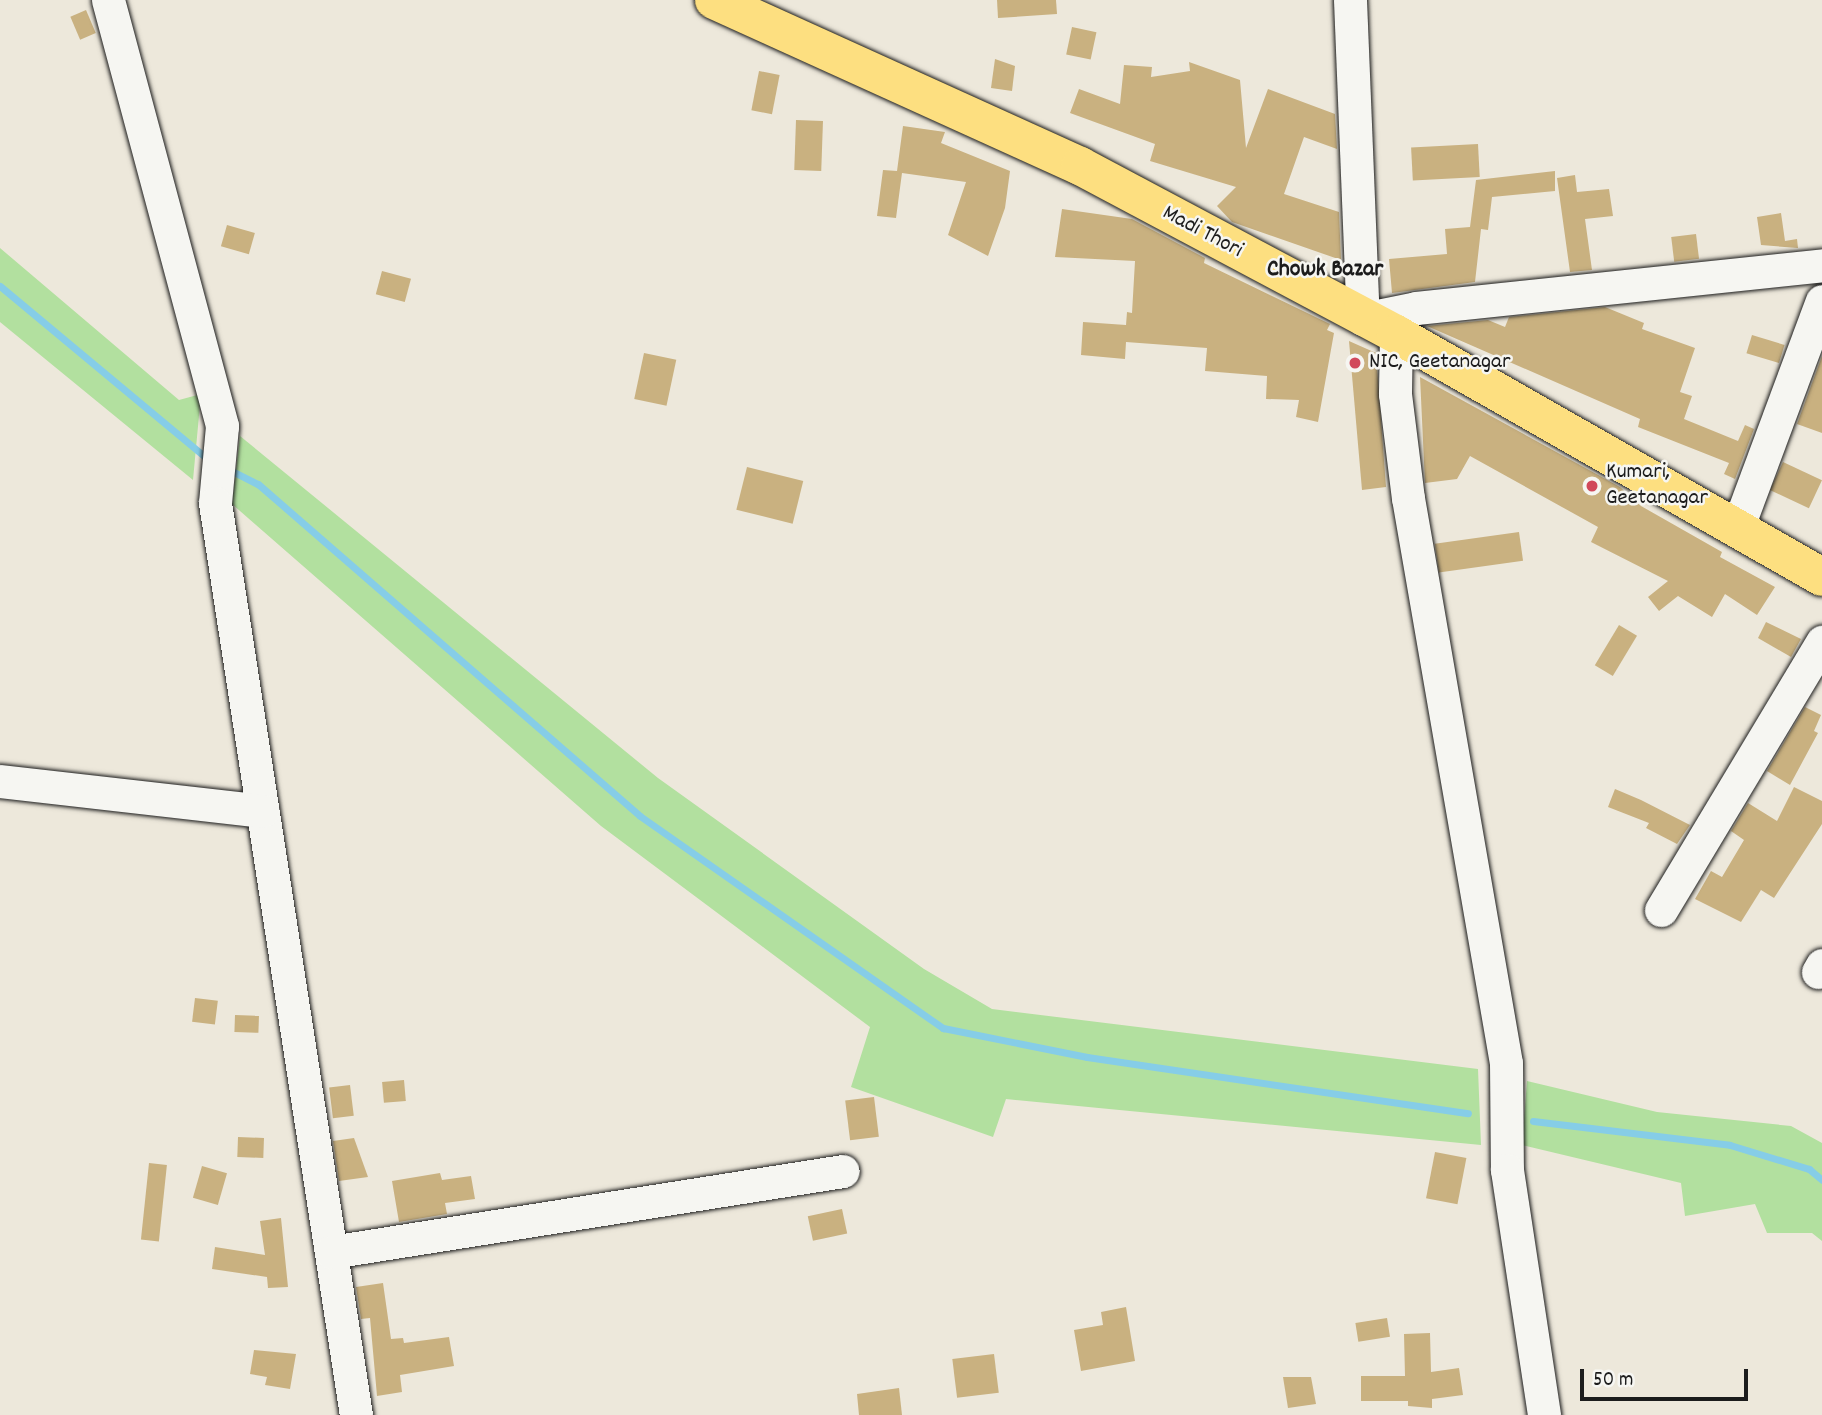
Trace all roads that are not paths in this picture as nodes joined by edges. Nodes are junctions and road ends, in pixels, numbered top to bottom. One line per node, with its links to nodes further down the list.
1 (108, 0): 11 (street)
2 (714, 0): 6 (main road, Madi Thori)
3 (1350, 0): 6 (street)
4 (1822, 265): 6 (street)
5 (1822, 302): 7 (street)
6 (1379, 326): 7 (main road, Madi Thori); 16 (street)
7 (1737, 529): 8 (main road, Madi Thori)
8 (1822, 577)
9 (1822, 642): 12 (street)
10 (0, 781): 11 (street)
11 (262, 811): 14 (street)
12 (1661, 910)
13 (843, 1171): 14 (street)
14 (331, 1252): 15 (street)
15 (356, 1415)
16 (1544, 1415)

